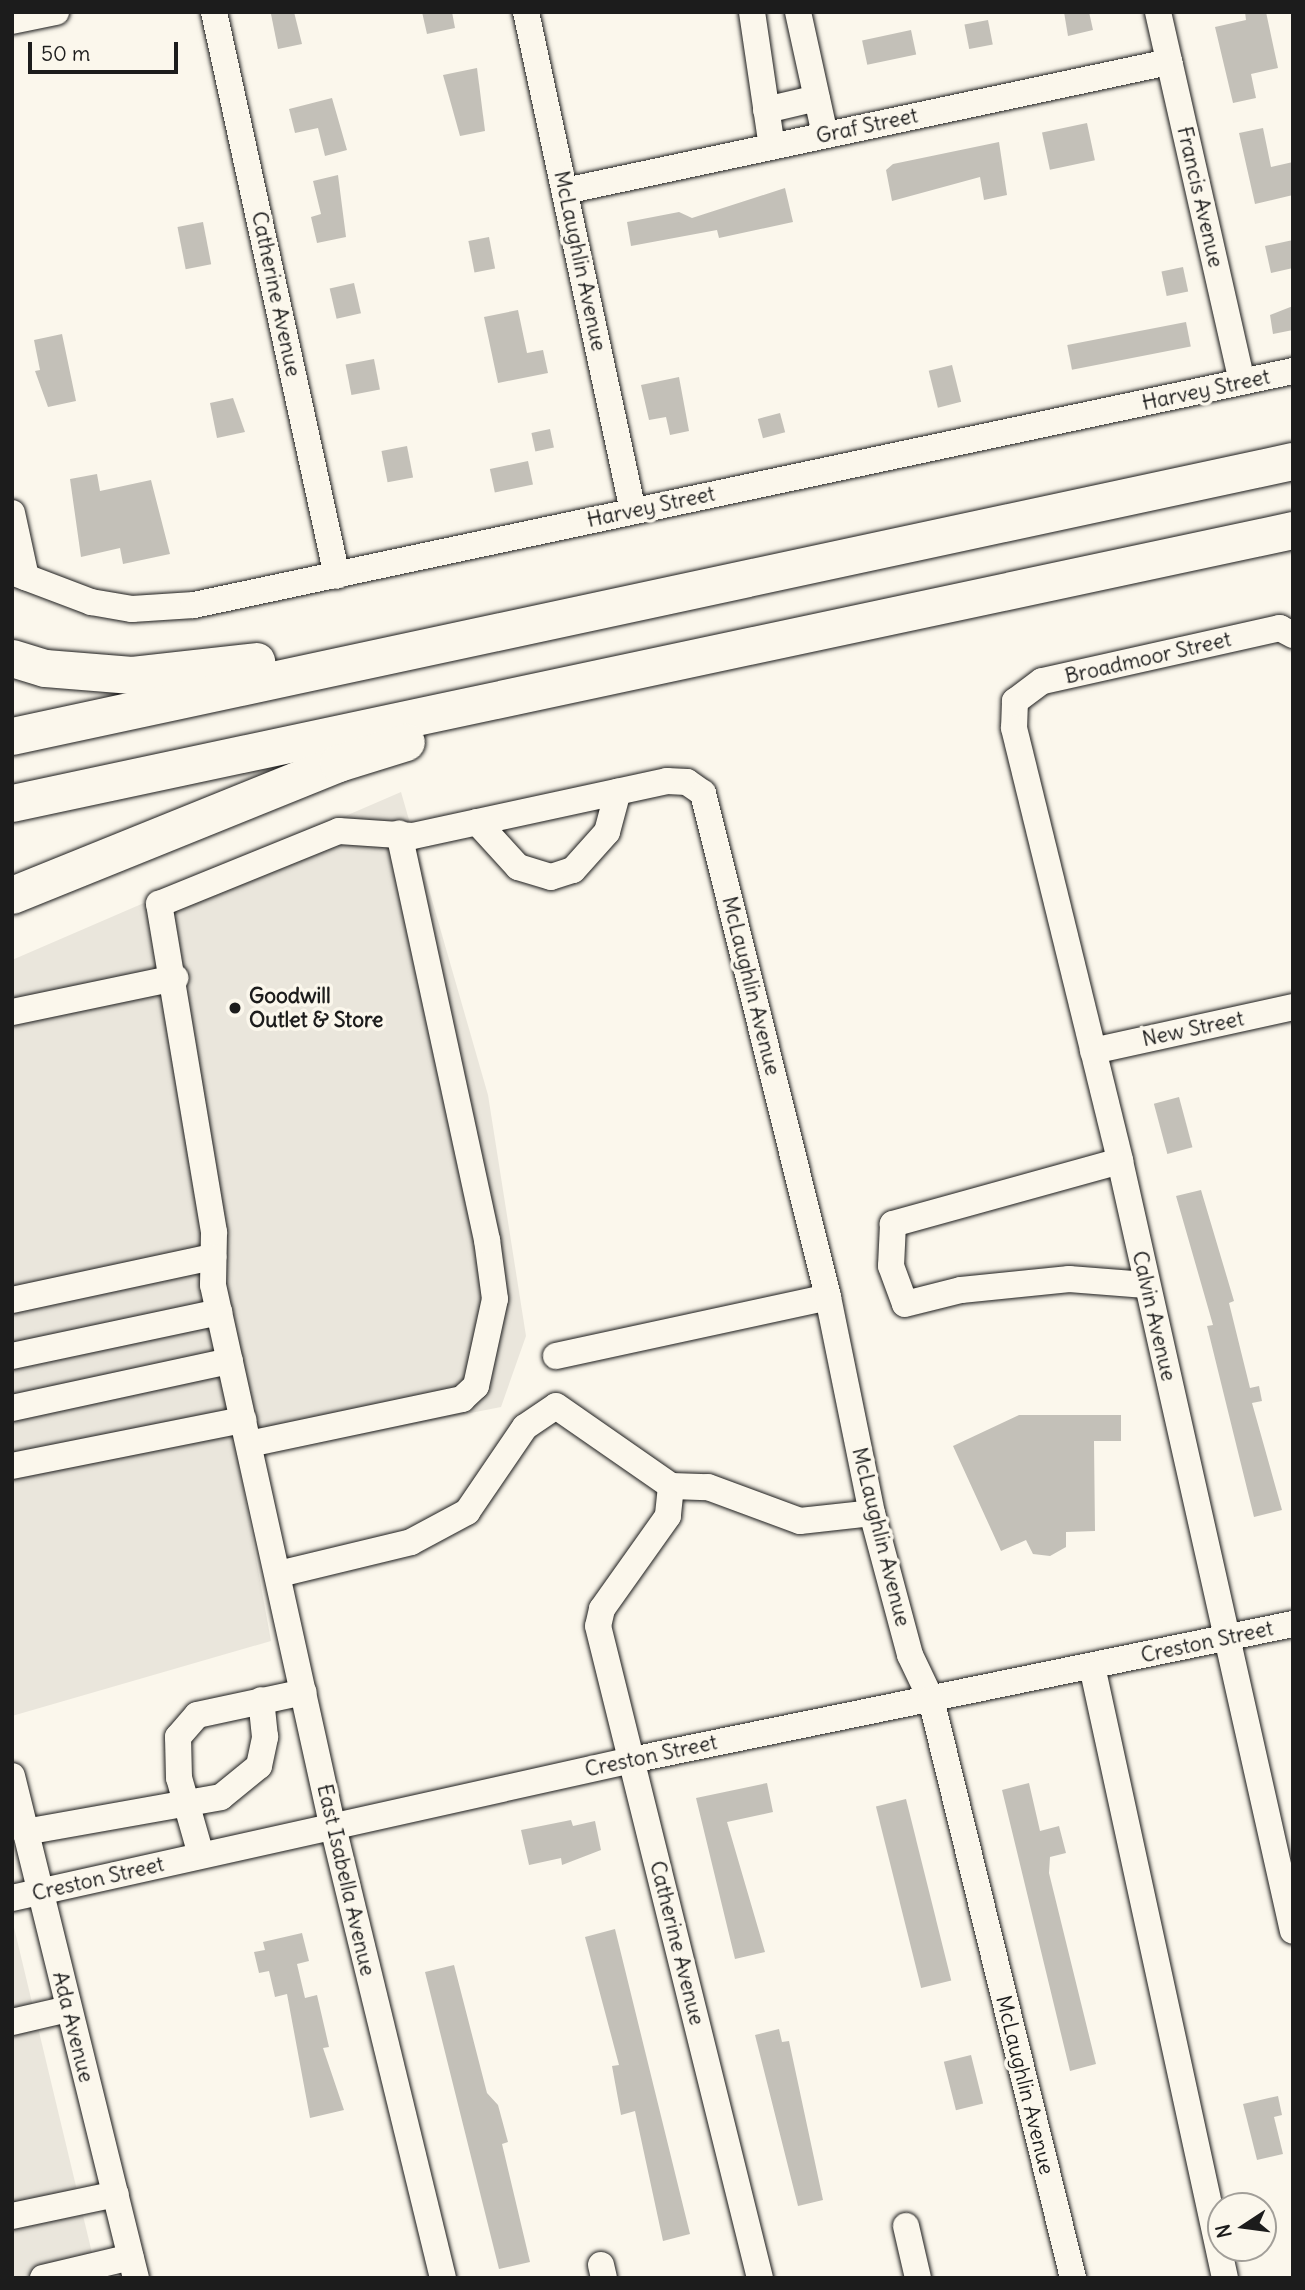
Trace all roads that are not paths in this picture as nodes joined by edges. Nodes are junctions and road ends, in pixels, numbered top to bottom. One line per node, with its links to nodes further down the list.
1 (56, 12): 7 (street)
2 (214, 12): 21 (street, Catherine Avenue)
3 (526, 12): 13 (street, McLaughlin Avenue)
4 (752, 12): 10 (street)
5 (798, 12): 9 (street)
6 (1158, 12): 8 (street, Francis Avenue)
7 (12, 22)
8 (1169, 62): 11 (street, Graf Street); 15 (street, Francis Avenue)
9 (817, 98): 10 (street); 11 (street)
10 (766, 110): 12 (street)
11 (825, 135): 12 (street, Graf Street)
12 (772, 146): 13 (street, Graf Street)
13 (565, 191): 17 (street, McLaughlin Avenue)
14 (1293, 371): 15 (street, Harvey Street)
15 (1242, 382): 17 (street, Harvey Street)
16 (1293, 461): 22 (highway)
17 (633, 511): 21 (street, Harvey Street)
18 (12, 513): 20 (street)
19 (1293, 530): 25 (highway)
20 (19, 574): 21 (street, Harvey Street)
21 (337, 576)
22 (609, 608): 24 (highway); 27 (highway)
23 (1290, 634): 26 (street, Broadmoor Street)
24 (12, 658)
25 (623, 675): 29 (highway); 32 (highway)
26 (1016, 701): 36 (street, Calvin Avenue)
27 (12, 736)
28 (618, 791): 30 (street); 30 (street); 40 (street, McLaughlin Avenue)
29 (12, 803)
30 (477, 822): 31 (street)
31 (399, 833): 33 (street, East Isabella Avenue); 47 (street)
32 (12, 895)
33 (175, 978): 35 (street); 38 (street, East Isabella Avenue)
34 (1293, 1007): 36 (street, New Street)
35 (12, 1012)
36 (1093, 1051): 37 (street, Calvin Avenue)
37 (1120, 1161): 39 (street, Calvin Avenue); 39 (street)
38 (213, 1257): 41 (street); 42 (street, East Isabella Avenue)
39 (1146, 1284): 53 (street, Calvin Avenue)
40 (828, 1297): 44 (street); 50 (street, McLaughlin Avenue)
41 (12, 1300)
42 (219, 1312): 43 (street); 45 (street, East Isabella Avenue)
43 (12, 1356)
44 (556, 1356)
45 (230, 1361): 46 (street); 47 (street, East Isabella Avenue)
46 (12, 1408)
47 (246, 1432): 48 (street); 51 (street, East Isabella Avenue)
48 (12, 1466)
49 (671, 1486): 50 (street); 51 (street); 58 (street, Catherine Avenue)
50 (872, 1513): 56 (street, McLaughlin Avenue)
51 (279, 1574): 55 (street, East Isabella Avenue)
52 (1293, 1624): 53 (street, Creston Street)
53 (1229, 1638): 54 (street, Creston Street); 66 (street, Calvin Avenue)
54 (1093, 1666): 56 (street, Creston Street); 78 (street)
55 (304, 1692): 57 (street); 61 (street, East Isabella Avenue)
56 (931, 1699): 58 (street, Creston Street); 77 (street, McLaughlin Avenue)
57 (261, 1700): 60 (street); 60 (street)
58 (632, 1760): 61 (street, Creston Street); 75 (street, Catherine Avenue)
59 (12, 1776): 62 (street, Ada Avenue)
60 (185, 1801): 62 (street); 63 (street)
61 (332, 1824): 63 (street, Creston Street); 74 (street, East Isabella Avenue)
62 (25, 1832): 64 (street, Ada Avenue)
63 (201, 1855): 64 (street, Creston Street)
64 (38, 1892): 65 (street, Creston Street); 67 (street, Ada Avenue)
65 (12, 1898)
66 (1293, 1931)
67 (68, 2009): 68 (street); 69 (street, Ada Avenue)
68 (12, 2022)
69 (116, 2194): 70 (street); 72 (street, Ada Avenue)
70 (12, 2216)
71 (906, 2225): 76 (street)
72 (133, 2267): 73 (street)
73 (43, 2278)
74 (443, 2278)
75 (760, 2278)
76 (918, 2278)
77 (1073, 2278)
78 (1225, 2278)

